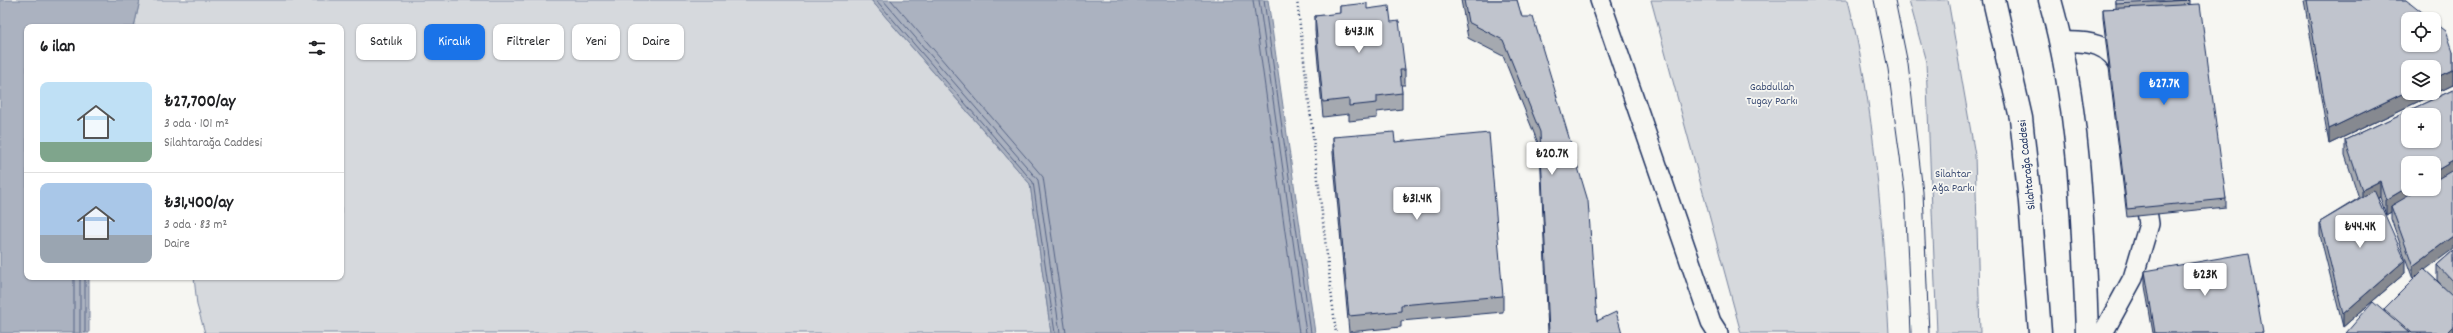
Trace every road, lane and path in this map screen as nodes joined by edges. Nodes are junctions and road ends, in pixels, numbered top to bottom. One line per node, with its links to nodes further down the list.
1 (1297, 0): 8 (path)
2 (1600, 0): 9 (lane)
3 (1994, 0): 10 (main road, Silahtarağa Caddesi)
4 (2050, 0): 5 (main road)
5 (2062, 42): 6 (lane); 11 (main road)
6 (2128, 83)
7 (2142, 177): 12 (lane)
8 (1336, 333)
9 (1718, 333)
10 (2040, 333)
11 (2087, 333)
12 (2103, 333)

